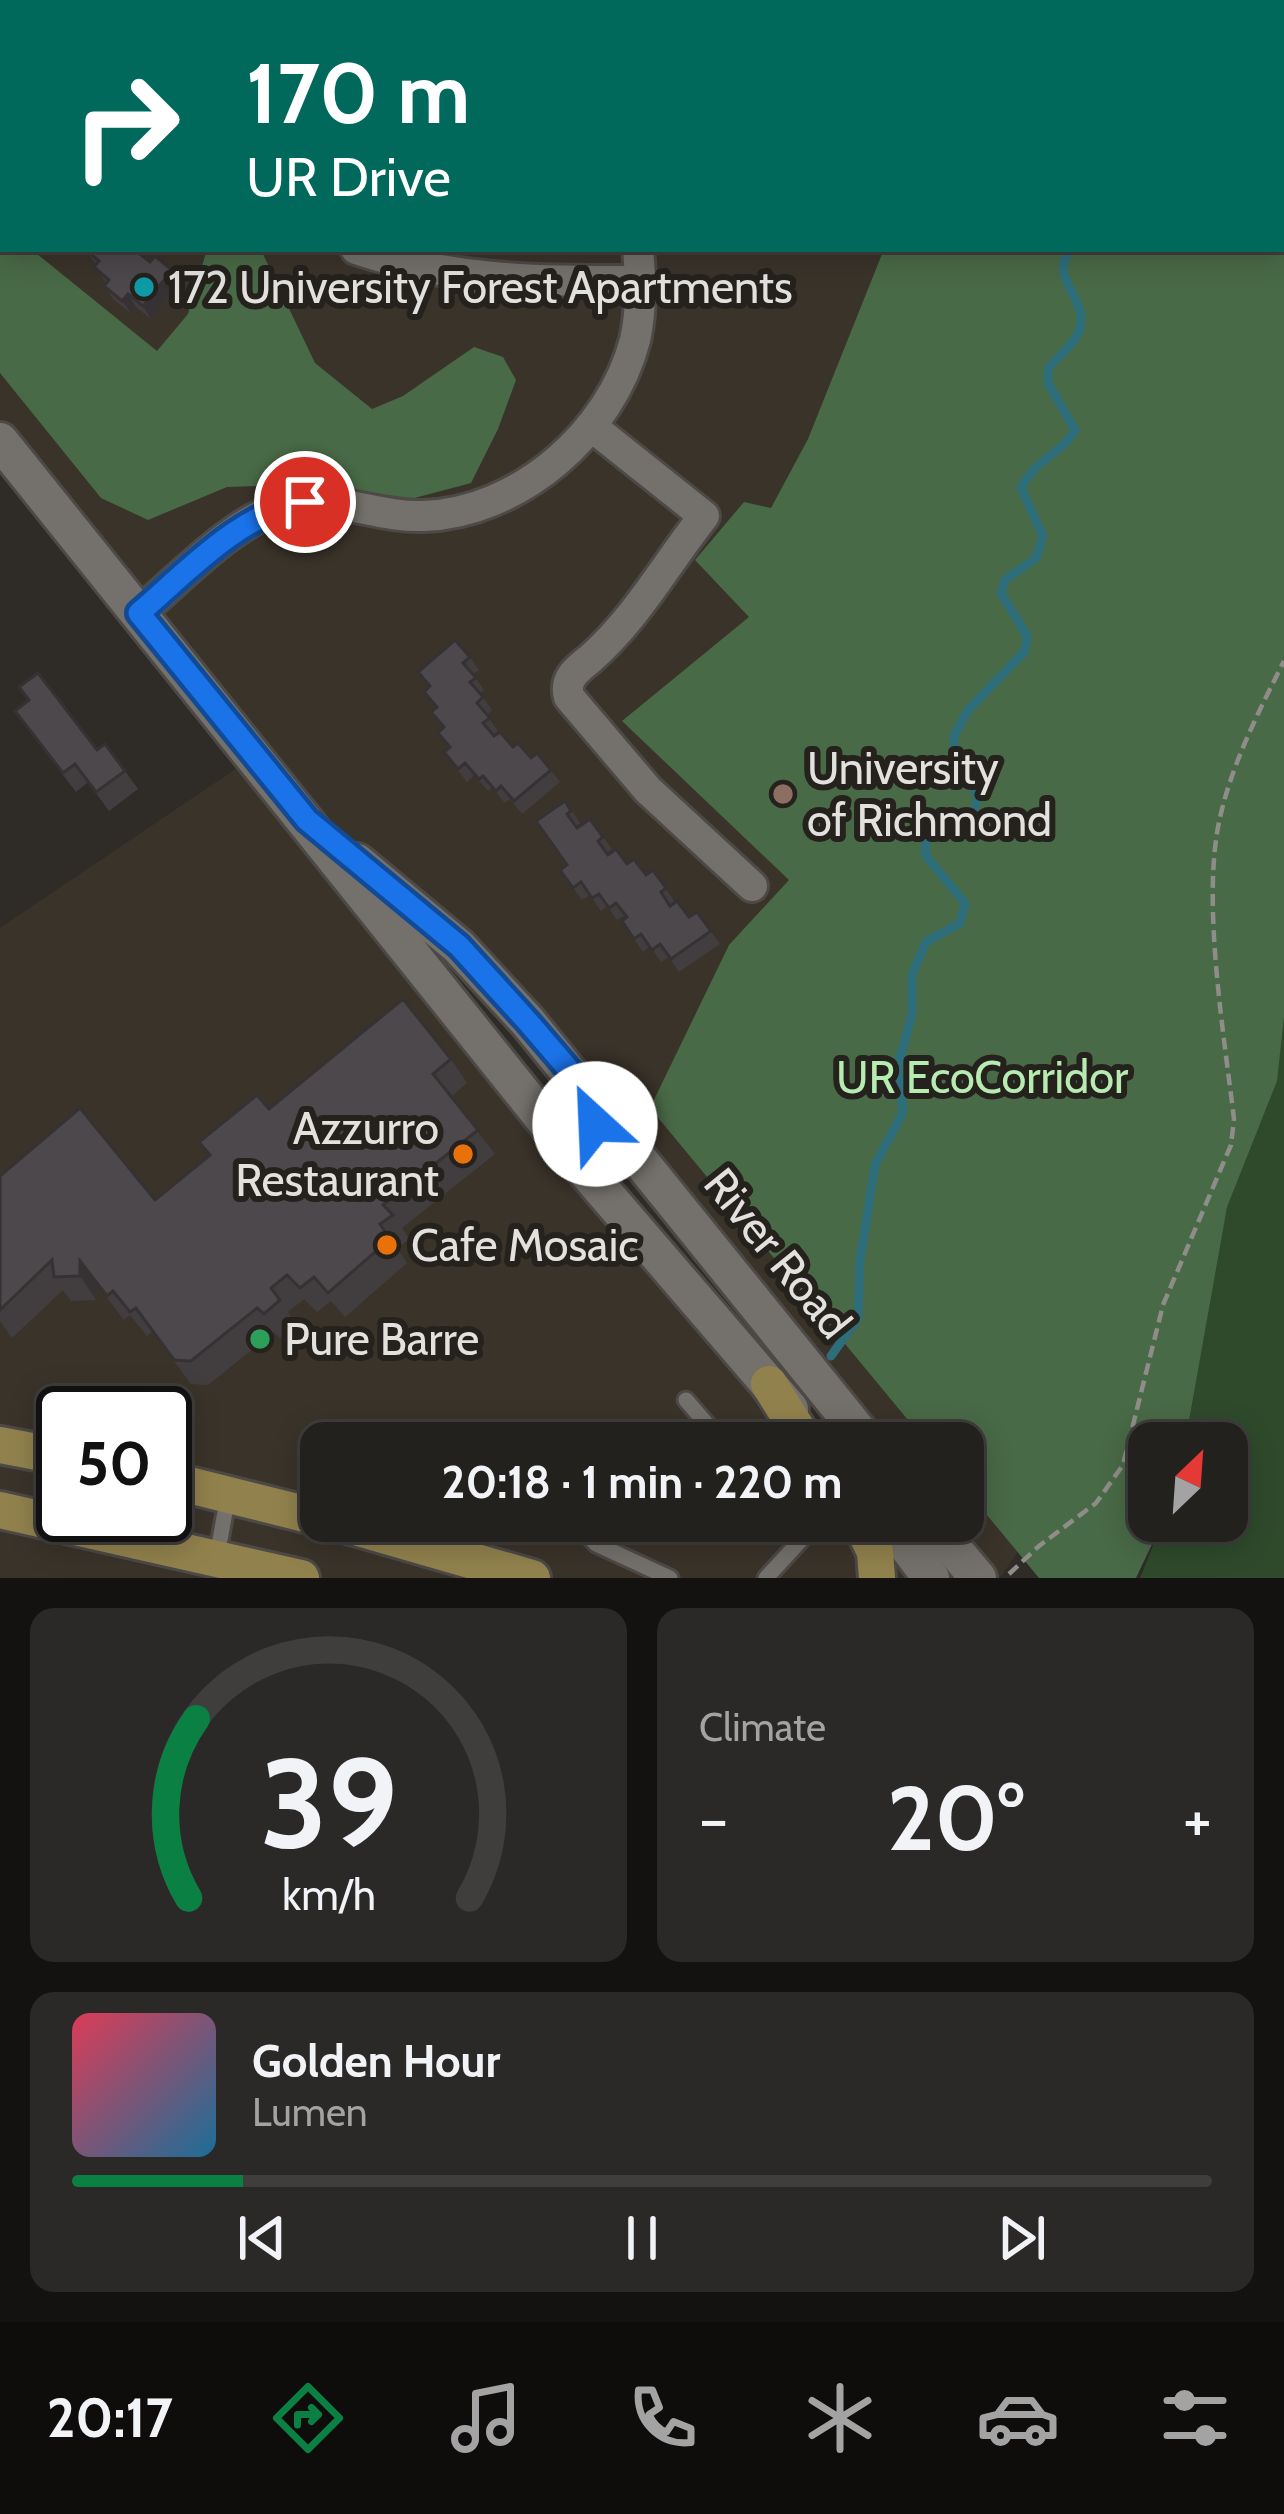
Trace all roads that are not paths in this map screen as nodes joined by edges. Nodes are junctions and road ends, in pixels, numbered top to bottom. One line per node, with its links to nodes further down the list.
1 (367, 252): 3 (street)
2 (638, 252): 3 (street)
3 (641, 281): 4 (street)
4 (591, 426): 6 (street); 8 (street)
5 (0, 441): 6 (main road, River Road)
6 (139, 613): 7 (main road, River Road)
7 (307, 820): 9 (main road, River Road); 10 (main road, River Road)
8 (752, 886)
9 (588, 1092): 10 (main road); 16 (main road, River Road)
10 (578, 1162): 11 (main road, River Road)
11 (770, 1384): 14 (main road); 15 (main road, River Road)
12 (686, 1400): 13 (lane)
13 (705, 1422)
14 (793, 1422)
15 (802, 1422)
16 (851, 1422)
17 (0, 1445): 18 (main road)
18 (36, 1451)
19 (192, 1485): 20 (main road)
20 (229, 1493): 22 (main road); 29 (lane)
21 (0, 1510): 29 (main road)
22 (300, 1512)
23 (407, 1542): 31 (main road)
24 (594, 1542): 32 (lane)
25 (799, 1542): 33 (lane)
26 (870, 1542): 34 (main road)
27 (904, 1542): 35 (main road)
28 (948, 1542): 36 (main road)
29 (217, 1556): 30 (main road)
30 (301, 1578)
31 (532, 1578)
32 (670, 1578)
33 (766, 1578)
34 (877, 1578)
35 (931, 1578)
36 (978, 1578)

